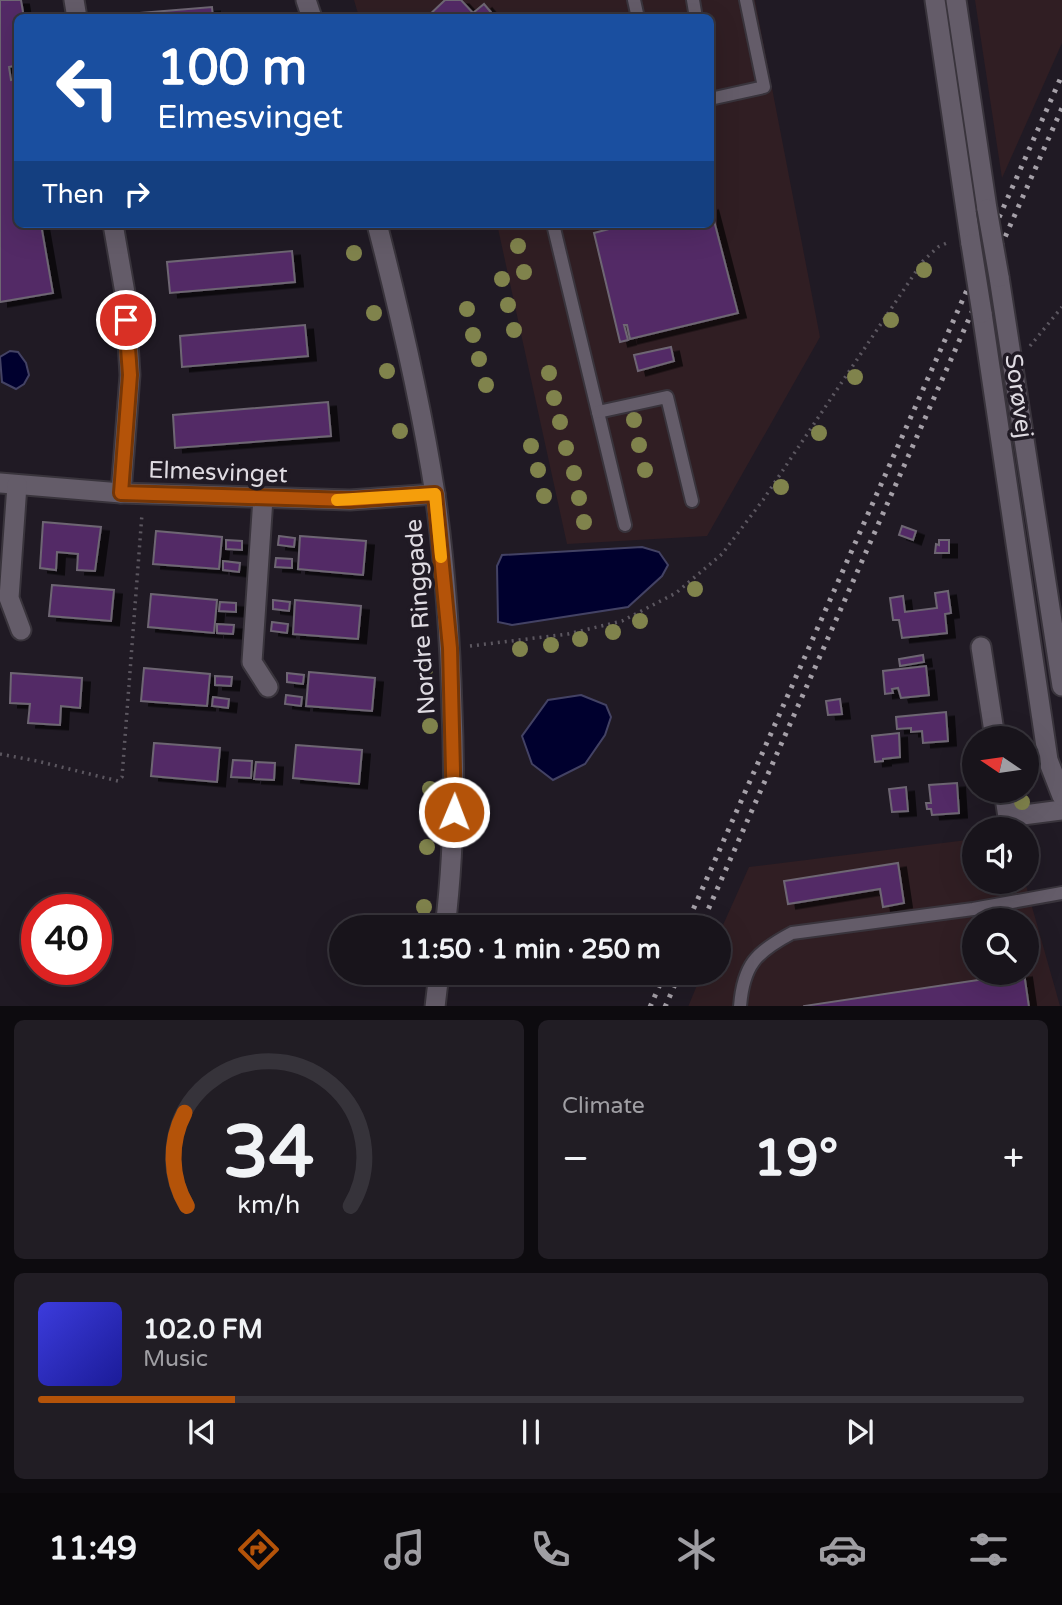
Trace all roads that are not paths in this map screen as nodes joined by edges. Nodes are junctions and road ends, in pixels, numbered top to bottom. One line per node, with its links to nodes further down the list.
1 (746, 0): 4 (lane)
2 (935, 0): 20 (street, Sorøvej, bridge)
3 (956, 0): 17 (street, Sorøvej, bridge)
4 (714, 96)
5 (114, 228): 10 (street)
6 (378, 228): 11 (street, Nordre Ringgade)
7 (554, 228): 8 (lane)
8 (598, 412): 13 (lane); 14 (lane)
9 (9, 484): 10 (street, Elmesvinget); 15 (street)
10 (121, 493): 12 (street, Elmesvinget)
11 (435, 494): 12 (street, Elmesvinget); 24 (street, Nordre Ringgade)
12 (263, 498): 18 (street)
13 (692, 501)
14 (625, 525)
15 (21, 629)
16 (981, 647): 19 (street)
17 (1062, 686)
18 (268, 687)
19 (993, 726)
20 (1062, 796)
21 (1006, 803): 22 (street)
22 (1062, 810)
23 (1062, 893): 27 (lane)
24 (447, 915)
25 (438, 985): 26 (street)
26 (435, 1006)
27 (740, 1006)

